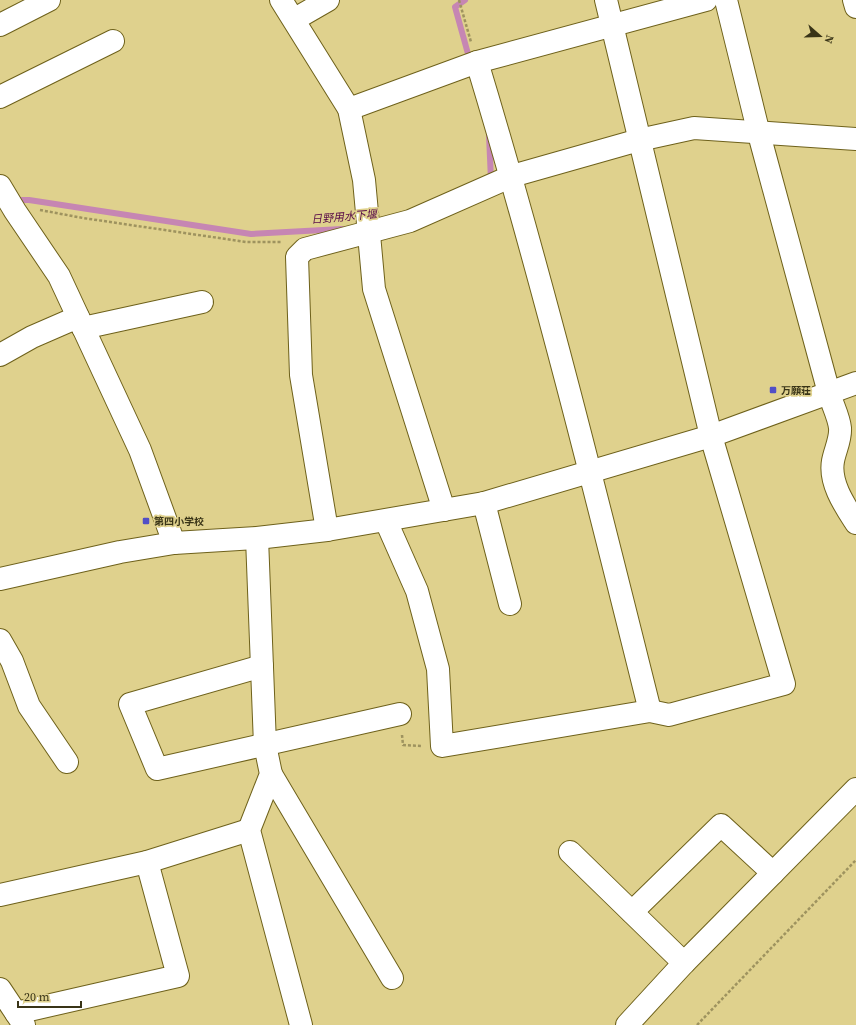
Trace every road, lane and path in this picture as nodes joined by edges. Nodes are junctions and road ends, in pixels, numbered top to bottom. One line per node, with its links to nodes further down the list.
1 (49, 0): 11 (street)
2 (281, 0): 10 (street)
3 (328, 0): 10 (street)
4 (460, 0): 14 (path)
5 (606, 0): 12 (street)
6 (706, 0): 12 (street)
7 (726, 0): 17 (street)
8 (854, 0): 9 (street)
9 (856, 7)
10 (294, 19): 16 (street)
11 (0, 25)
12 (612, 27): 14 (street); 19 (street)
13 (113, 41): 15 (street)
14 (477, 62): 16 (street); 20 (street)
15 (0, 97)
16 (349, 109): 22 (street)
17 (759, 134): 18 (street); 19 (street); 28 (street)
18 (856, 139)
19 (639, 140): 20 (street); 29 (street)
20 (512, 176): 22 (street); 30 (street)
21 (6, 202): 23 (path); 25 (street)
22 (369, 231): 23 (street); 32 (street)
23 (305, 249): 35 (street)
24 (202, 302): 25 (street)
25 (81, 323): 26 (street); 37 (street)
26 (0, 355)
27 (856, 383): 28 (street)
28 (829, 393): 29 (street); 34 (street)
29 (710, 436): 30 (street); 42 (street)
30 (590, 473): 31 (street); 42 (street)
31 (484, 503): 32 (street); 39 (street)
32 (444, 510): 33 (street)
33 (386, 520): 35 (street); 45 (street)
34 (856, 523)
35 (327, 530): 36 (street)
36 (257, 538): 37 (street); 41 (street)
37 (174, 543): 38 (street)
38 (0, 579)
39 (510, 604)
40 (0, 640): 46 (street)
41 (262, 666): 44 (street); 44 (street)
42 (650, 711): 45 (street)
43 (400, 714): 44 (street); 45 (path)
44 (265, 745): 47 (street)
45 (442, 746)
46 (67, 762)
47 (271, 774): 49 (street); 57 (street)
48 (856, 789): 53 (street)
49 (248, 830): 52 (street); 60 (street)
50 (570, 852): 55 (street)
51 (856, 860): 62 (path)
52 (147, 862): 54 (street); 59 (street)
53 (774, 873): 55 (street); 56 (street)
54 (0, 895)
55 (632, 912): 56 (street)
56 (684, 963): 61 (street)
57 (392, 978)
58 (0, 989): 59 (street)
59 (20, 1019)
60 (301, 1025)
61 (626, 1025)
62 (697, 1025)

